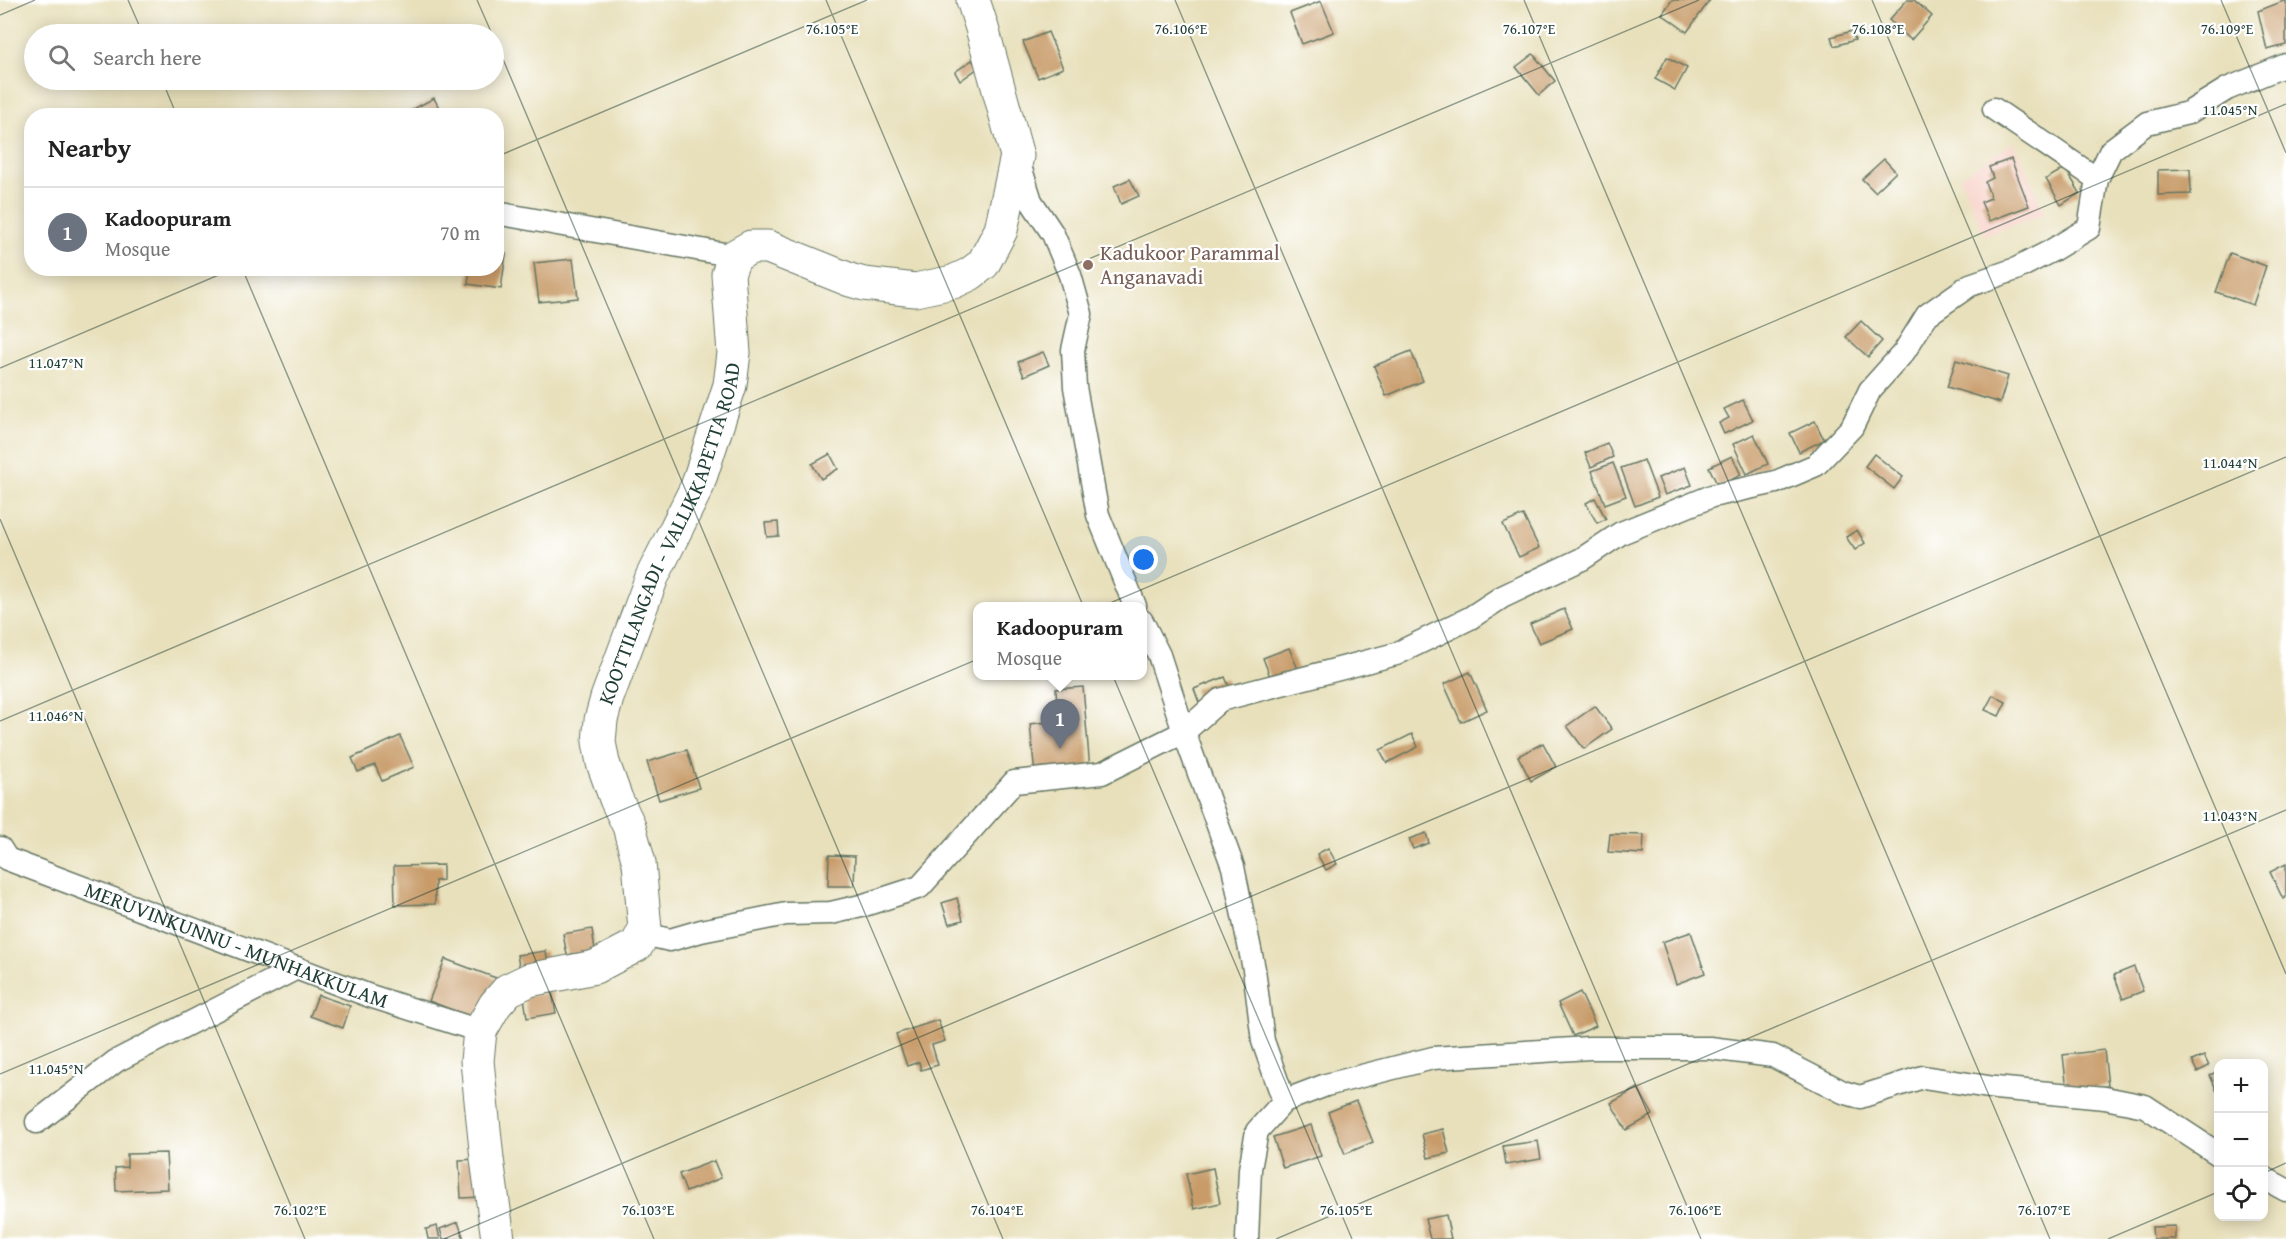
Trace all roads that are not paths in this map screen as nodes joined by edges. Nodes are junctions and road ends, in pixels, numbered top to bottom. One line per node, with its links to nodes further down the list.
1 (973, 0): 4 (main road)
2 (2286, 65): 5 (street)
3 (1994, 109): 5 (street)
4 (1017, 156): 7 (main road); 8 (street)
5 (2097, 179): 10 (street)
6 (504, 214): 7 (street)
7 (735, 256): 12 (main road, KOOTTILANGADI - VALLIKKAPETTA ROAD)
8 (1133, 602)
9 (1147, 630): 10 (street)
10 (1184, 732): 12 (street); 15 (street)
11 (0, 848): 13 (street, MERUVINKUNNU - MUNHAKKULAM)
12 (645, 929): 14 (main road)
13 (297, 968): 14 (street, MERUVINKUNNU - MUNHAKKULAM); 16 (street)
14 (480, 1031): 20 (main road)
15 (1284, 1101): 17 (street); 21 (street)
16 (37, 1122)
17 (2214, 1151)
18 (2268, 1180): 19 (street)
19 (2286, 1190)
20 (498, 1239)
21 (1247, 1239)

